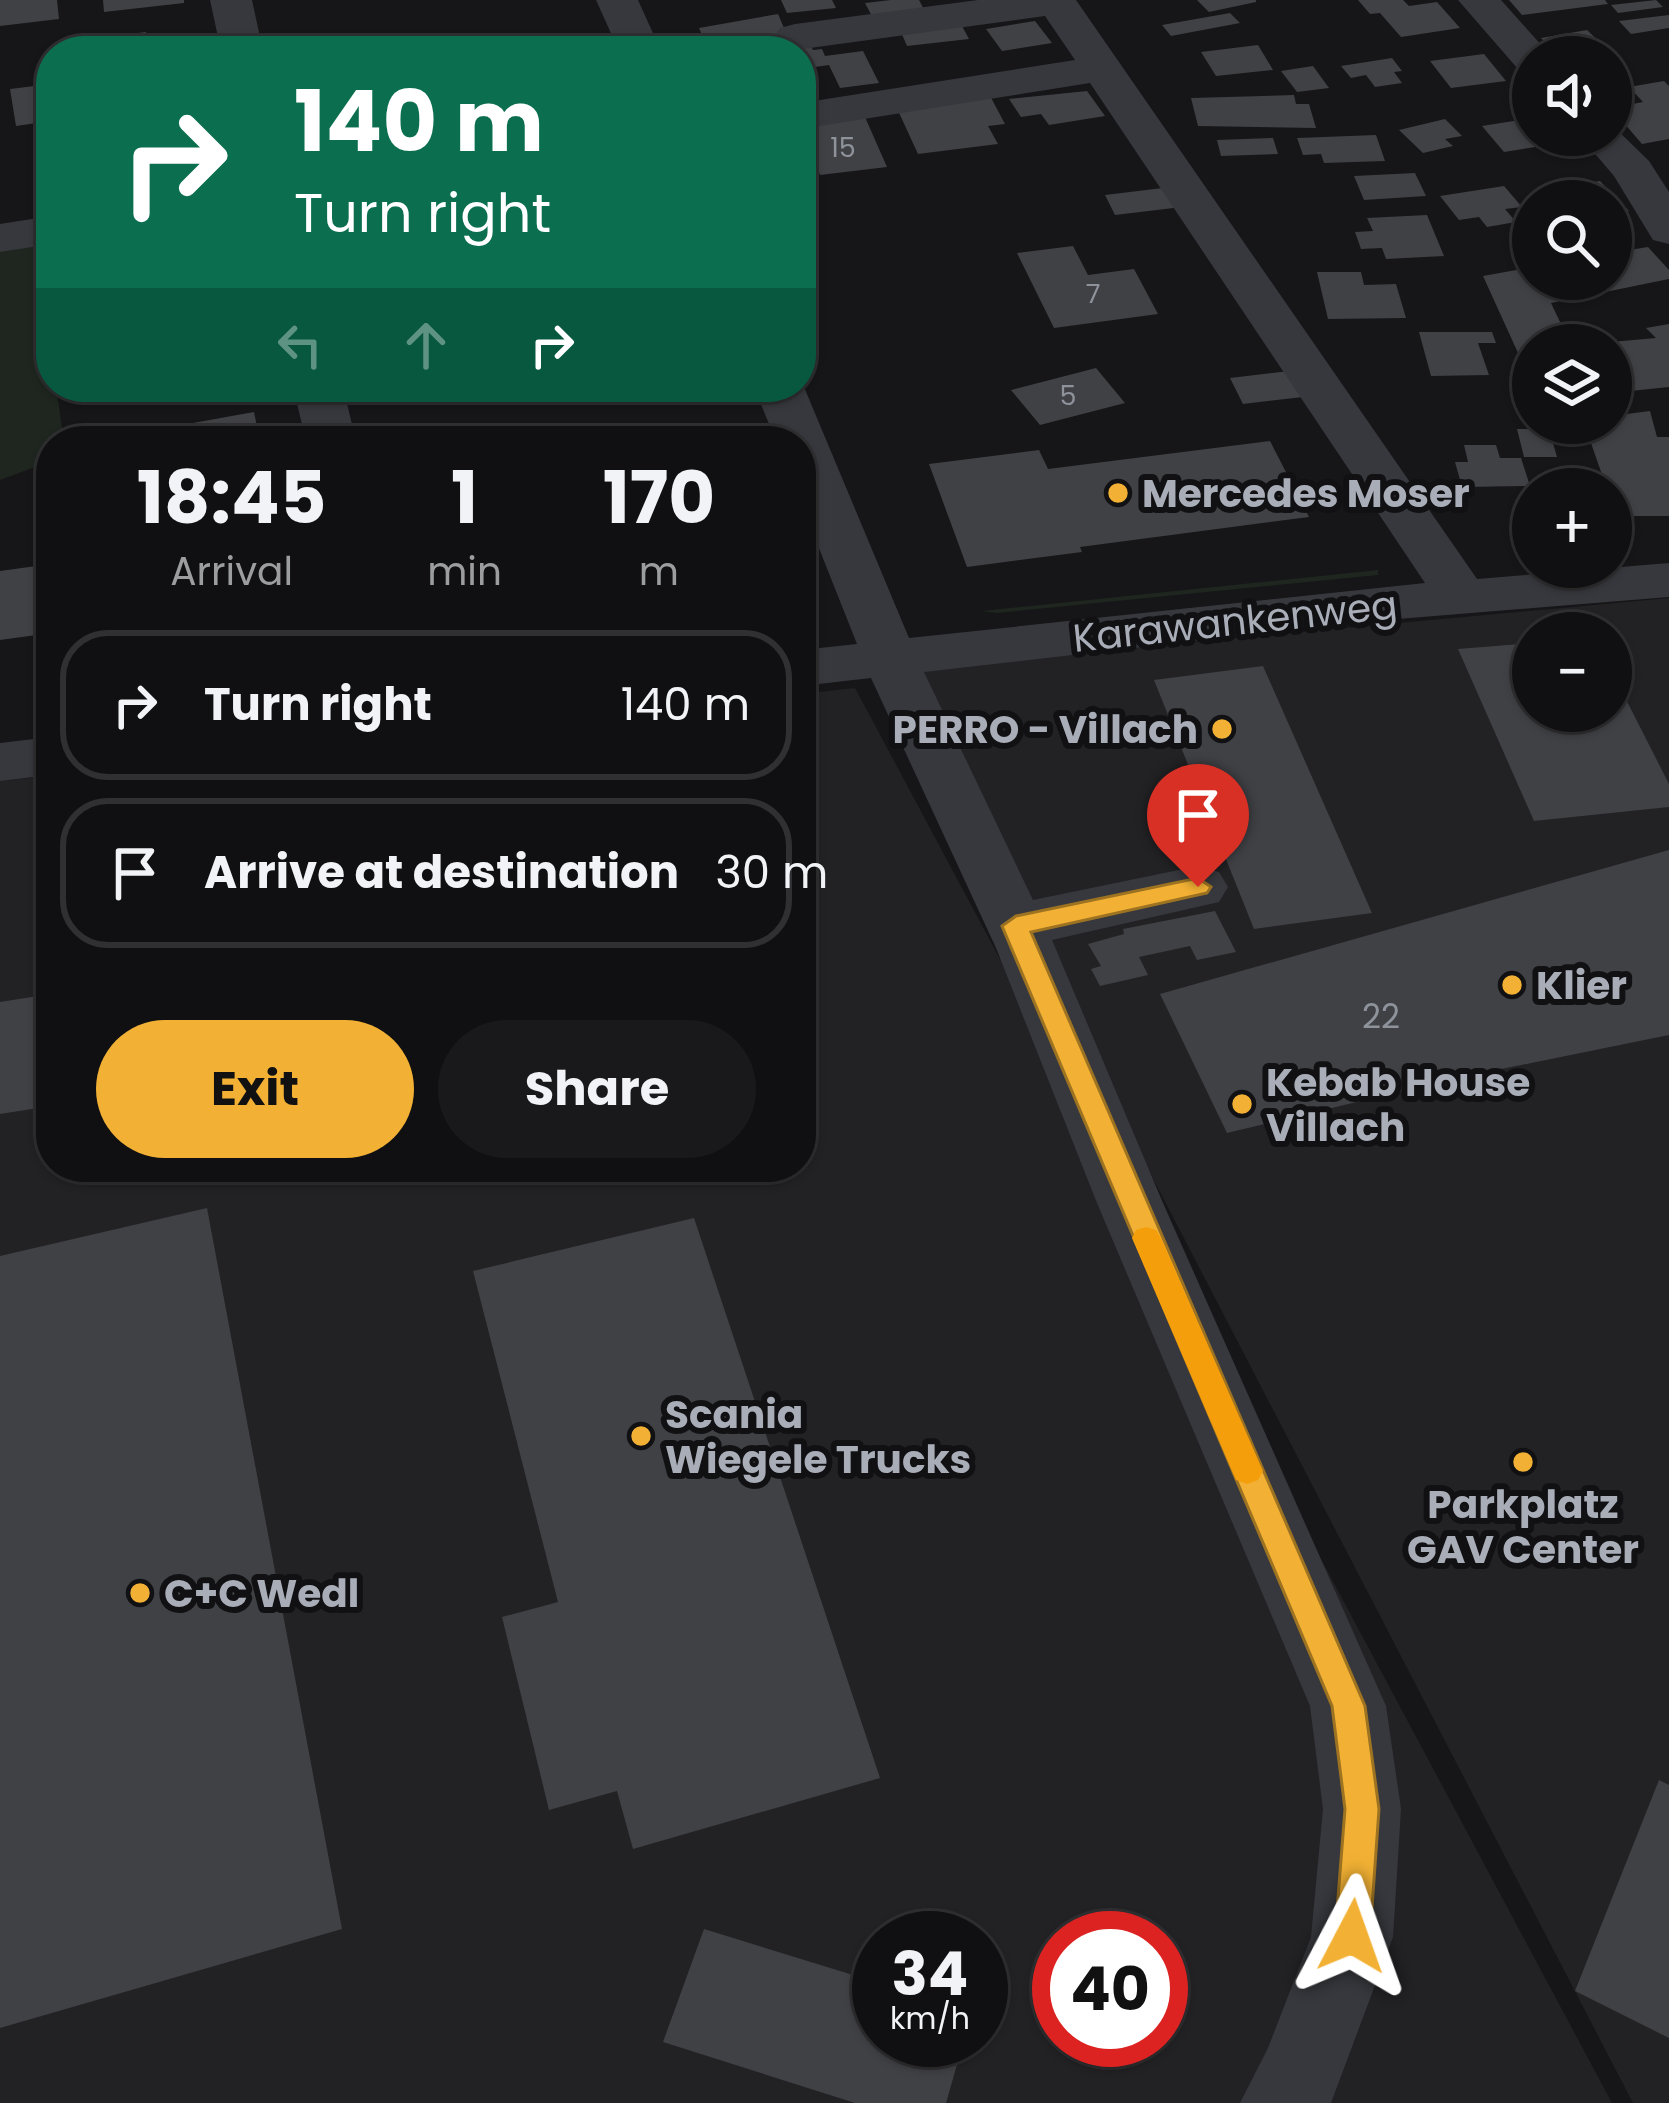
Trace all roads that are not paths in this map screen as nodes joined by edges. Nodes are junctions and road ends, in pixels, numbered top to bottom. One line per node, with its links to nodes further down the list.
1 (231, 0): 5 (street)
2 (617, 0): 6 (street)
3 (1479, 0): 8 (street)
4 (1055, 1): 7 (street); 9 (street)
5 (239, 36)
6 (633, 36)
7 (802, 36)
8 (1512, 37)
9 (1101, 69): 10 (street); 17 (street)
10 (816, 114)
11 (1620, 156): 12 (street)
12 (1669, 230)
13 (36, 232): 14 (street)
14 (0, 238)
15 (816, 491): 18 (street)
16 (1669, 580): 17 (street, Karawankenweg)
17 (1462, 597): 18 (street, Karawankenweg)
18 (893, 659): 19 (street, Karawankenweg); 23 (street)
19 (816, 667)
20 (36, 757): 21 (street)
21 (0, 762)
22 (1198, 887): 23 (street)
23 (1016, 926): 24 (street)
24 (1282, 2103)

